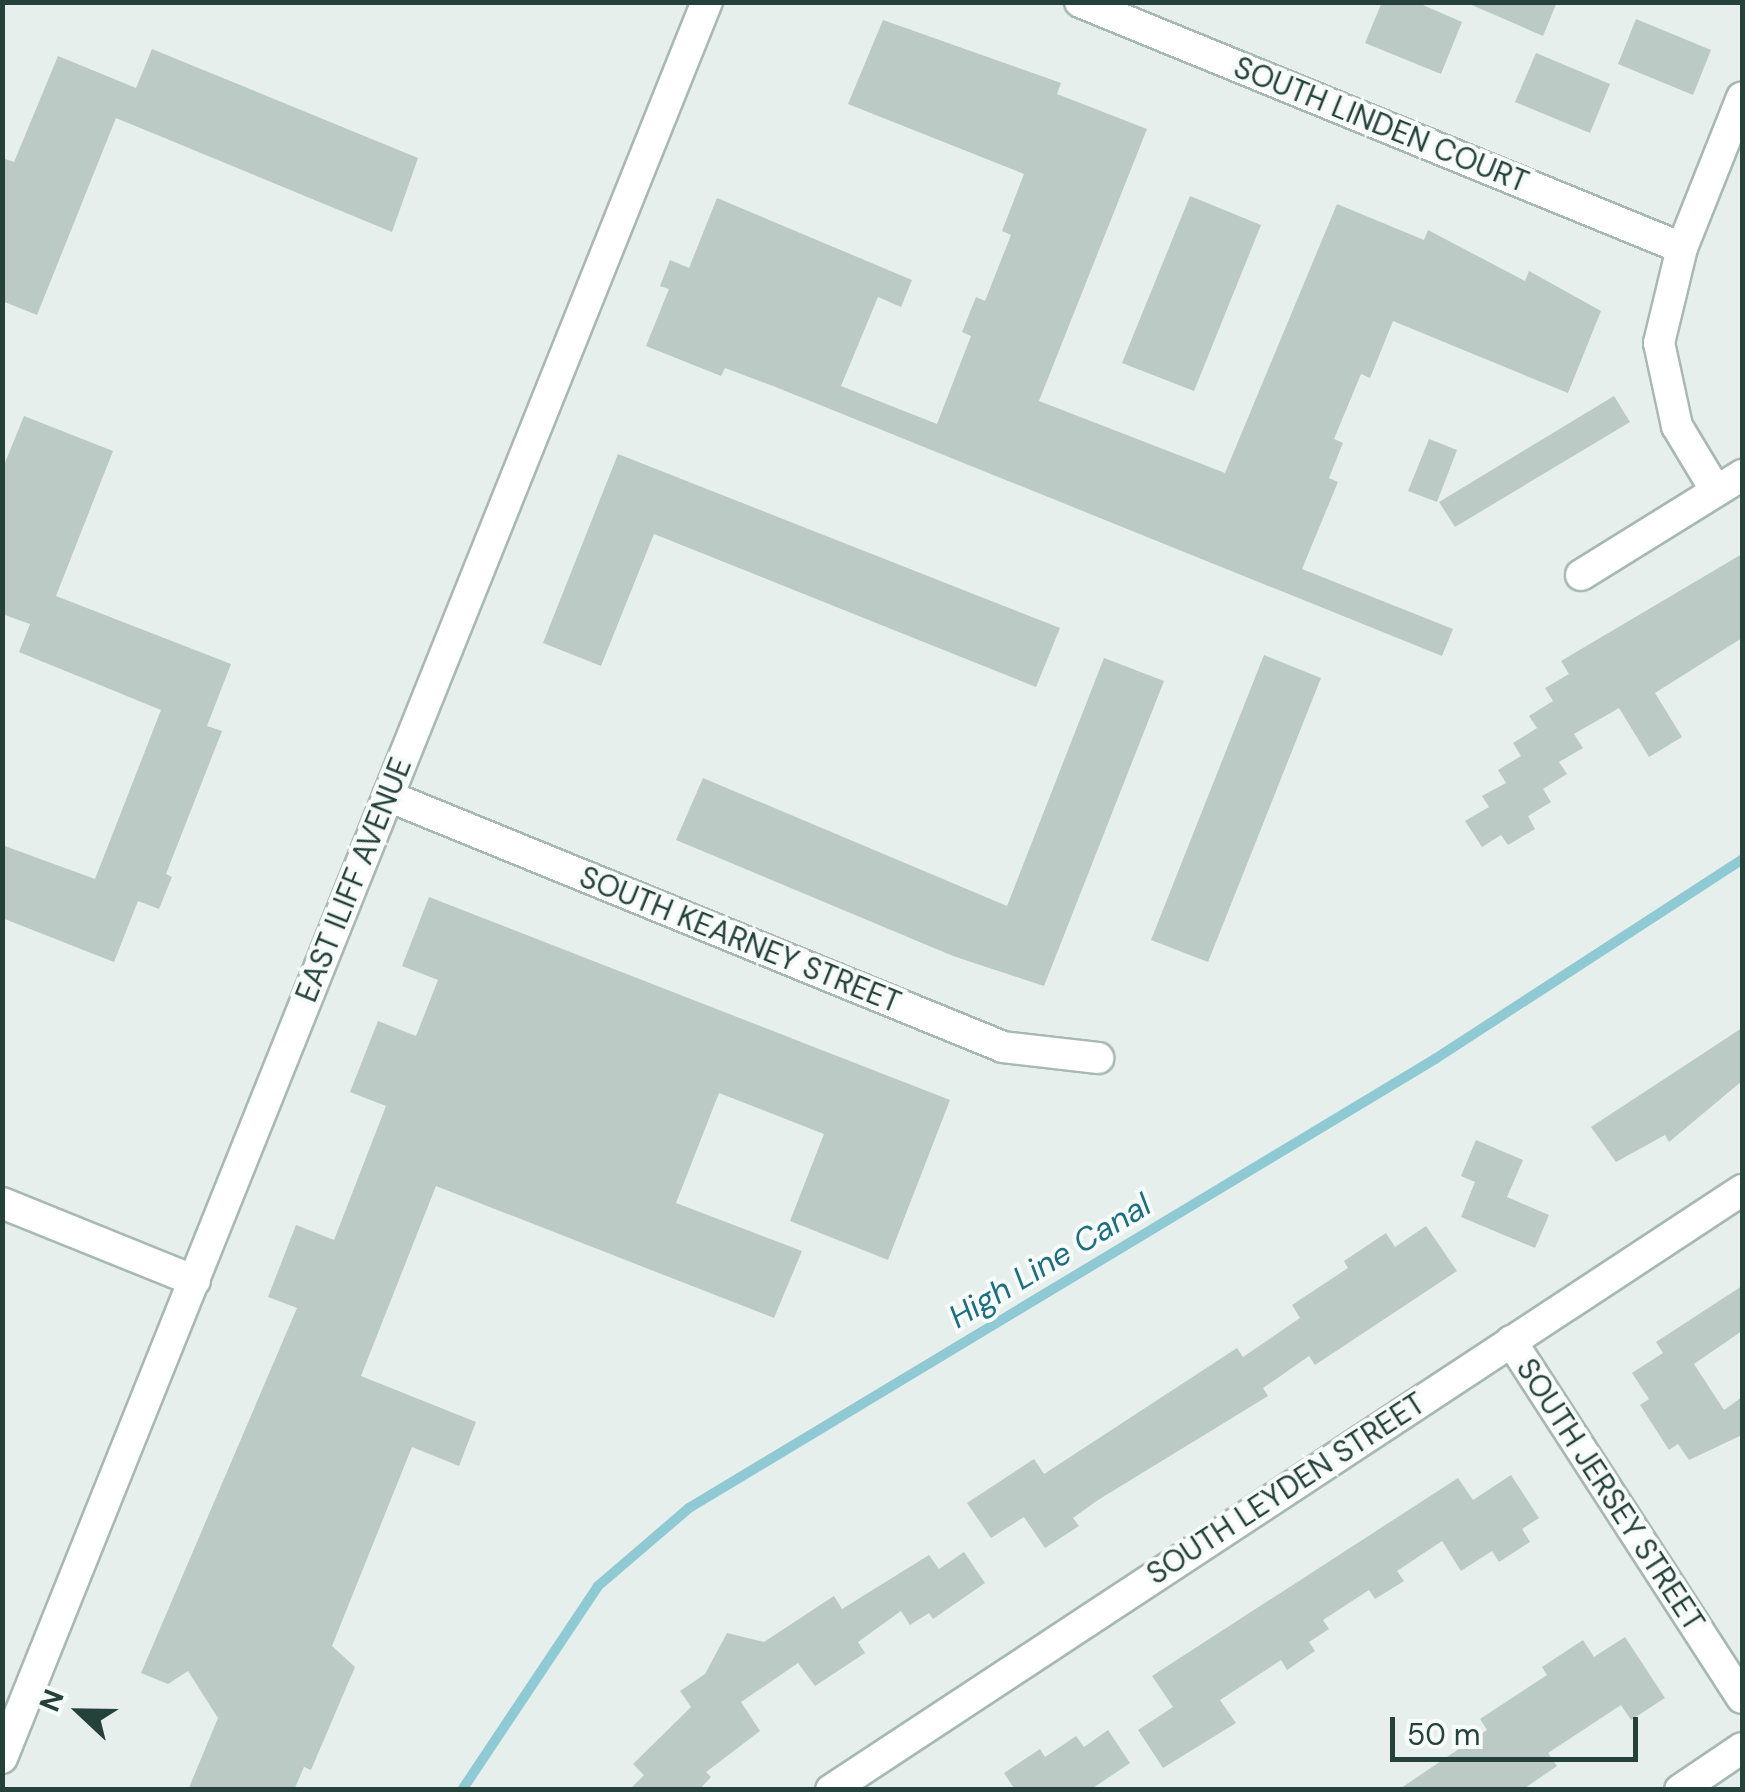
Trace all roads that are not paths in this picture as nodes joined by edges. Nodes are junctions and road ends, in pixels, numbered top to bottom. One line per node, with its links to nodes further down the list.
1 (707, 2): 8 (street, EAST ILIFF AVENUE)
2 (1080, 2): 4 (street, SOUTH LINDEN COURT)
3 (1742, 97): 4 (street)
4 (1682, 248): 6 (street)
5 (1742, 475): 6 (street)
6 (1716, 491): 7 (street)
7 (1581, 575)
8 (388, 796): 9 (street, SOUTH KEARNEY STREET); 12 (street, EAST ILIFF AVENUE)
9 (1098, 1058)
10 (1742, 1190): 13 (street, SOUTH LEYDEN STREET)
11 (2, 1203): 12 (street)
12 (195, 1280): 16 (street, EAST ILIFF AVENUE)
13 (1510, 1341): 14 (street, SOUTH JERSEY STREET); 17 (street, SOUTH LEYDEN STREET)
14 (1742, 1698)
15 (1742, 1748): 18 (street)
16 (2, 1758)
17 (831, 1790)
18 (1680, 1790)

